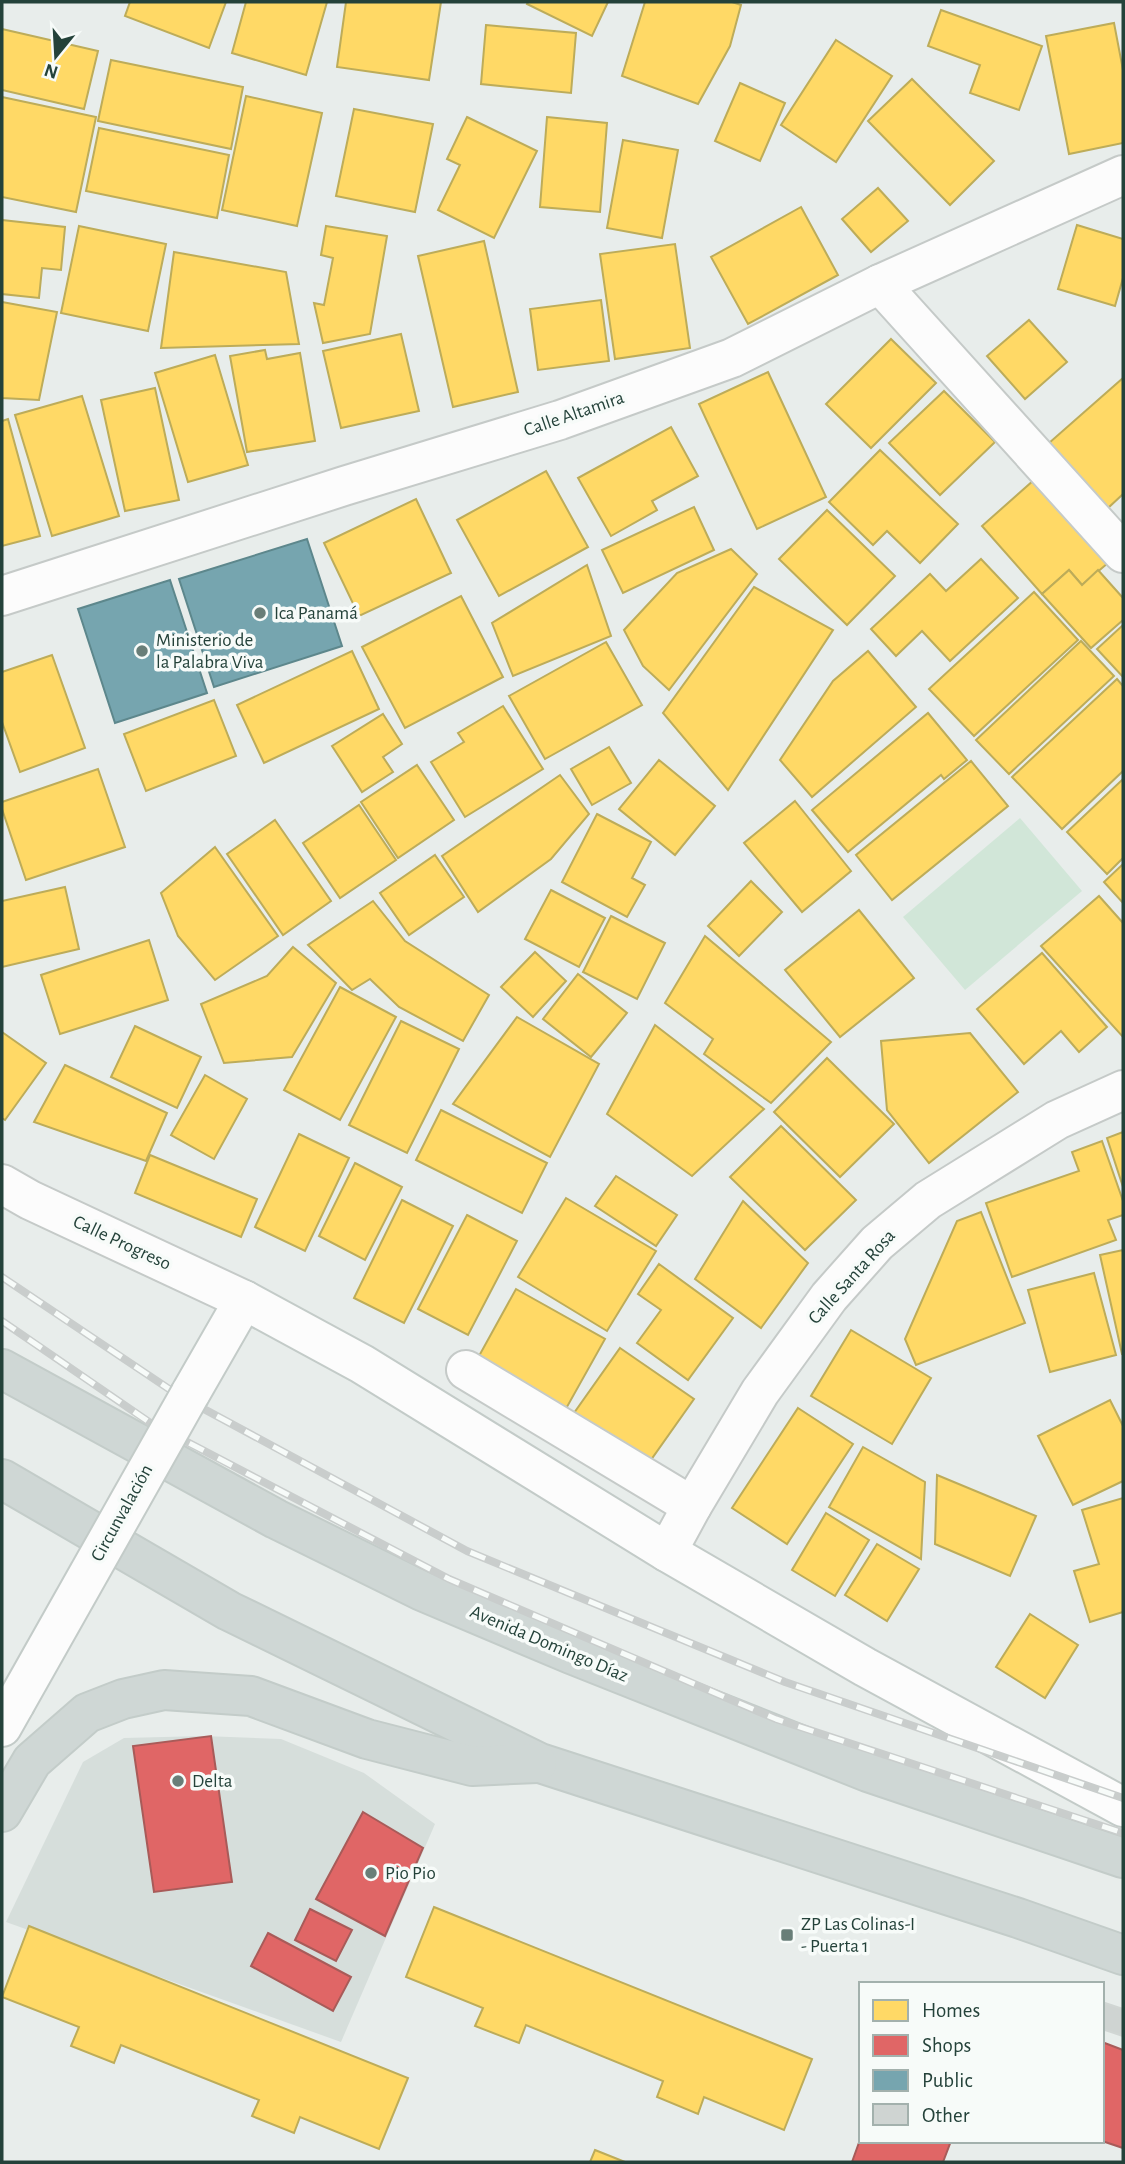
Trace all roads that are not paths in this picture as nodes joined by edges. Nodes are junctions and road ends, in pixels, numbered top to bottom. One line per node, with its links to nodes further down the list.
1 (1123, 175): 2 (street, Calle Altamira)
2 (880, 284): 3 (street); 4 (street, Calle Altamira)
3 (1123, 552)
4 (2, 596)
5 (1123, 1090): 11 (street, Calle Santa Rosa)
6 (2, 1184): 7 (street, Calle Progreso)
7 (244, 1300): 12 (street, Calle Progreso); 13 (street, Circunvalación, bridge)
8 (2, 1368): 17 (main road, Avenida Domingo Díaz)
9 (466, 1370): 11 (street)
10 (2, 1479): 14 (main road)
11 (692, 1506): 12 (street, Calle Santa Rosa)
12 (667, 1552): 15 (street, Calle Progreso)
13 (8, 1716)
14 (540, 1763): 16 (main road); 18 (main road)
15 (1123, 1807)
16 (2, 1812)
17 (1123, 1858)
18 (1123, 1955)

